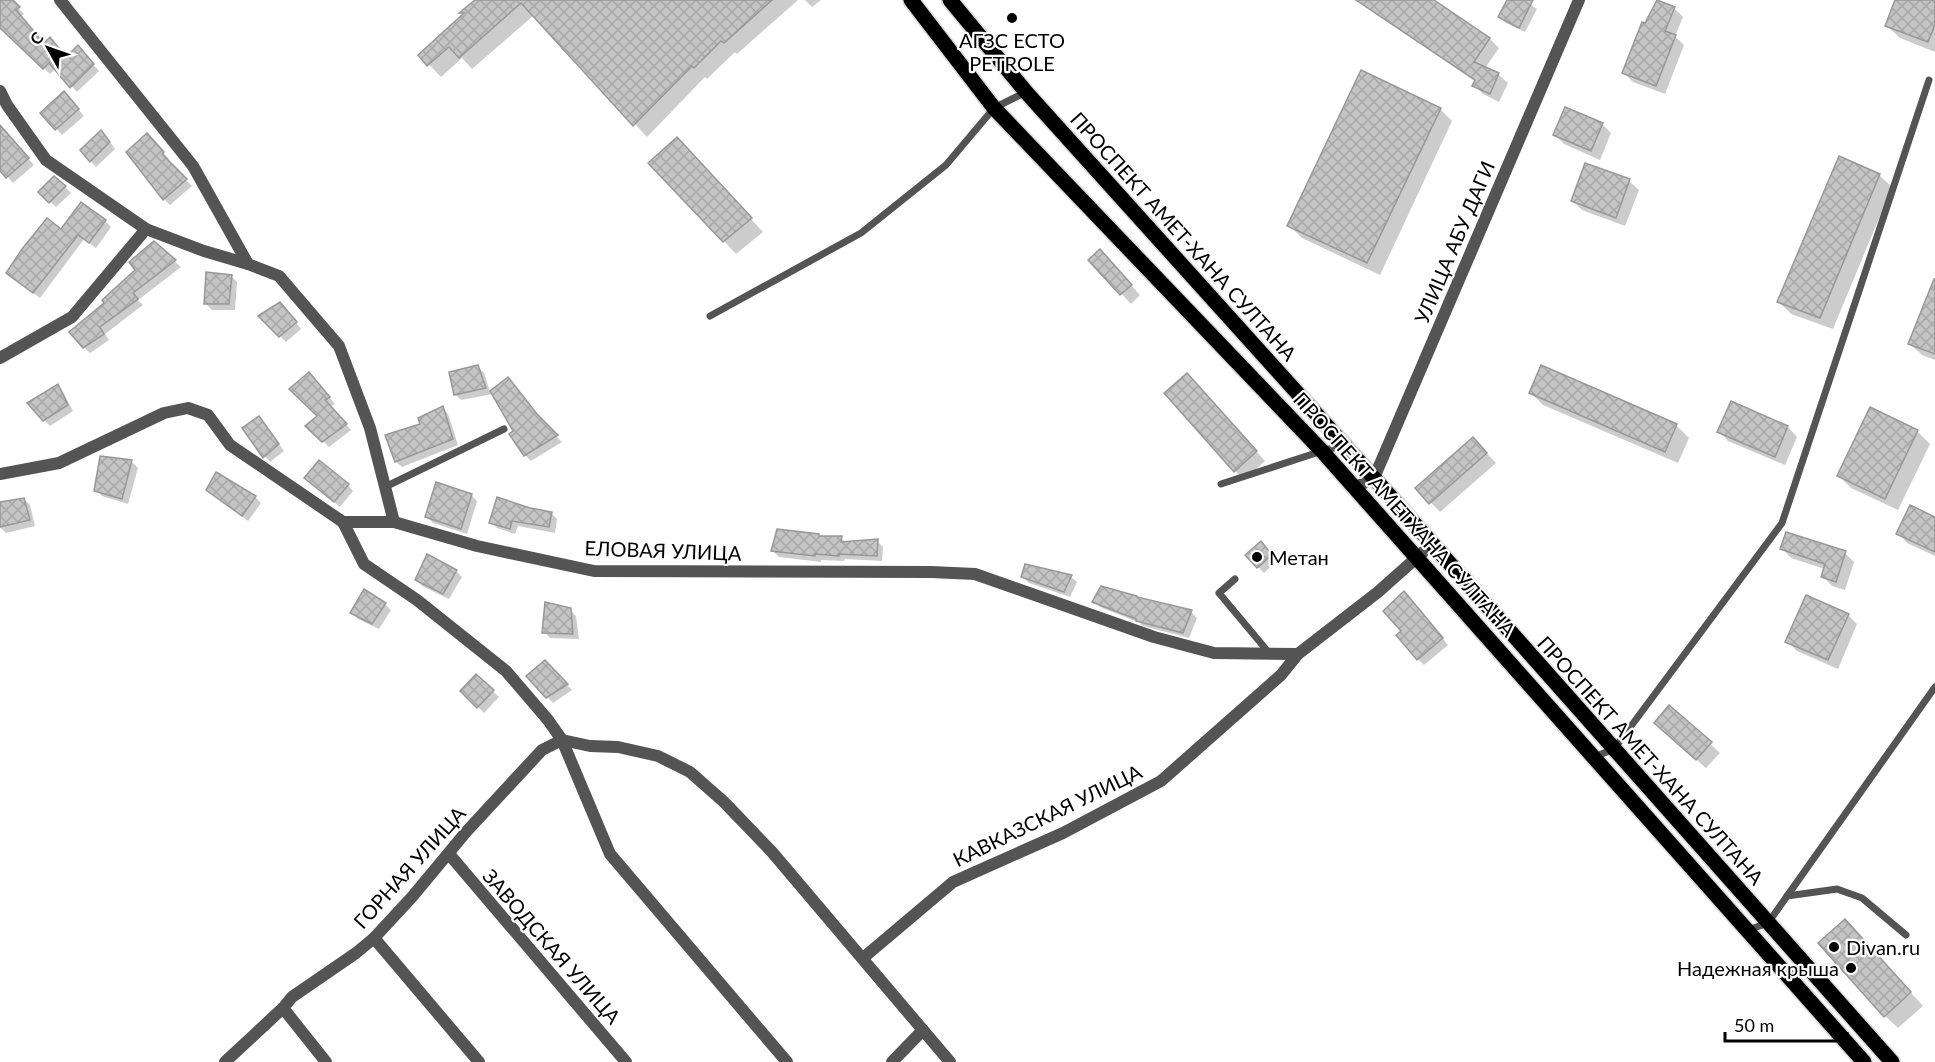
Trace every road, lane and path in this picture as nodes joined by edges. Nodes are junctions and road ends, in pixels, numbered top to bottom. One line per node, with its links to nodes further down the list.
1 (60, 0): 10 (street)
2 (910, 0): 8 (main road, ПРОСПЕКТ АМЕТХАНА СУЛТАНА)
3 (950, 0): 7 (main road, ПРОСПЕКТ АМЕТ-ХАНА СУЛТАНА)
4 (1579, 0): 17 (street, УЛИЦА АБУ ДАГИ)
5 (1929, 80): 30 (lane)
6 (0, 91): 9 (street)
7 (1026, 92): 8 (lane); 14 (main road, ПРОСПЕКТ АМЕТ-ХАНА СУЛТАНА)
8 (994, 108): 11 (lane); 15 (main road, ПРОСПЕКТ АМЕТХАНА СУЛТАНА)
9 (146, 229): 10 (street); 12 (street)
10 (248, 264): 19 (street)
11 (710, 316)
12 (0, 358)
13 (504, 429): 19 (lane)
14 (1344, 445): 15 (lane); 17 (main road, ПРОСПЕКТ АМЕТ-ХАНА СУЛТАНА)
15 (1322, 451): 18 (lane); 20 (main road, ПРОСПЕКТ АМЕТХАНА СУЛТАНА)
16 (0, 474): 21 (street)
17 (1374, 478): 20 (street); 23 (main road, ПРОСПЕКТ АМЕТ-ХАНА СУЛТАНА)
18 (1221, 484)
19 (385, 487): 22 (street)
20 (1354, 488): 24 (main road, ПРОСПЕКТ АМЕТХАНА СУЛТАНА)
21 (343, 522): 22 (street, ЕЛОВАЯ УЛИЦА); 29 (street)
22 (394, 522): 26 (street, ЕЛОВАЯ УЛИЦА)
23 (1432, 544): 24 (street, КАВКАЗСКАЯ УЛИЦА); 30 (main road, ПРОСПЕКТ АМЕТ-ХАНА СУЛТАНА)
24 (1417, 557): 27 (street, КАВКАЗСКАЯ УЛИЦА); 31 (main road, ПРОСПЕКТ АМЕТХАНА СУЛТАНА)
25 (1235, 579): 26 (lane)
26 (1270, 654): 27 (street, ЕЛОВАЯ УЛИЦА)
27 (1298, 654): 38 (street, КАВКАЗСКАЯ УЛИЦА)
28 (1935, 687): 33 (lane)
29 (562, 740): 32 (street, ГОРНАЯ УЛИЦА); 38 (street); 45 (street)
30 (1614, 749): 31 (lane); 34 (main road, ПРОСПЕКТ АМЕТ-ХАНА СУЛТАНА)
31 (1594, 757): 35 (main road, ПРОСПЕКТ АМЕТХАНА СУЛТАНА)
32 (449, 854): 37 (street, ГОРНАЯ УЛИЦА); 44 (street, ЗАВОДСКАЯ УЛИЦА)
33 (1787, 896): 34 (lane); 36 (lane)
34 (1768, 923): 35 (lane); 49 (main road, ПРОСПЕКТ АМЕТ-ХАНА СУЛТАНА)
35 (1748, 930): 48 (main road, ПРОСПЕКТ АМЕТХАНА СУЛТАНА)
36 (1906, 935)
37 (375, 938): 39 (street, ГОРНАЯ УЛИЦА); 43 (street)
38 (863, 958): 40 (street)
39 (283, 1008): 41 (street, ГОРНАЯ УЛИЦА); 42 (street)
40 (923, 1030): 46 (street); 47 (street)
41 (225, 1062)
42 (327, 1062)
43 (479, 1062)
44 (626, 1062)
45 (787, 1062)
46 (892, 1062)
47 (950, 1062)
48 (1864, 1062)
49 (1892, 1062)

